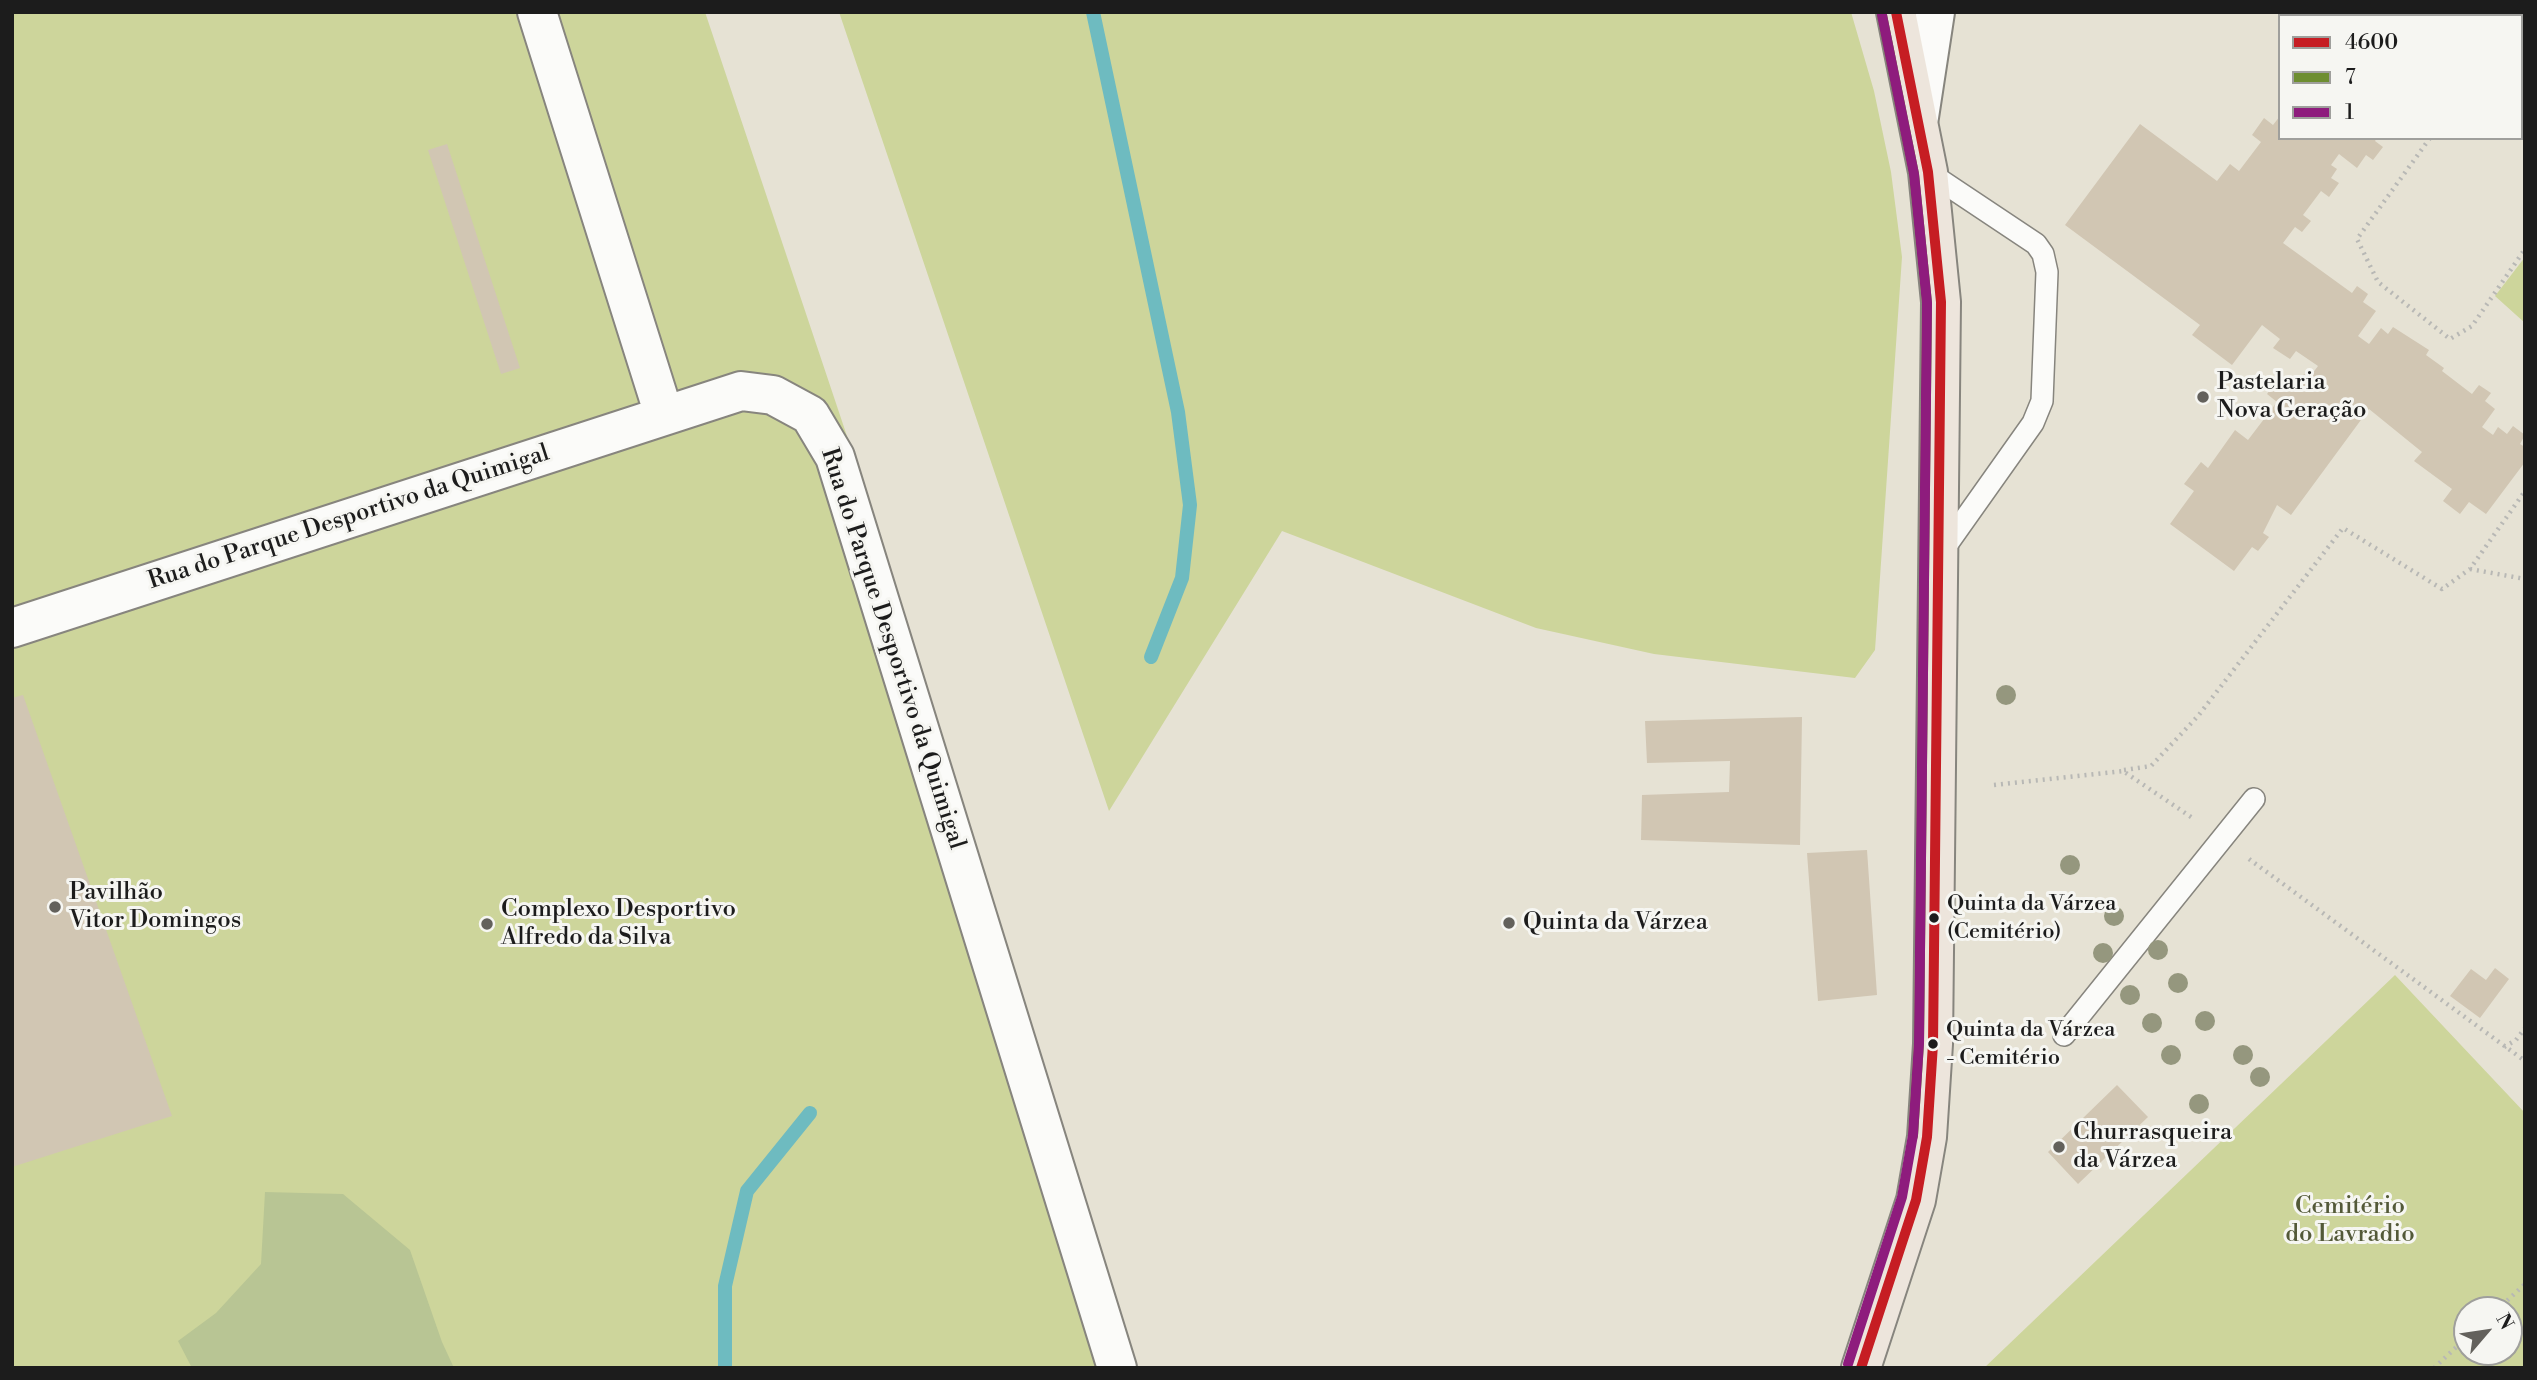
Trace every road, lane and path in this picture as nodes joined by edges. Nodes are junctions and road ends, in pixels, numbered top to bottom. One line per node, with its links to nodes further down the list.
1 (537, 12): 8 (street)
2 (1896, 12): 4 (main road)
3 (1935, 12): 4 (street)
4 (1919, 117): 6 (main road)
5 (2429, 140): 7 (path)
6 (1928, 172): 10 (main road); 10 (lane)
7 (2525, 249)
8 (664, 415): 13 (street, Rua do Parque Desportivo da Quimigal); 25 (street, Rua do Parque Desportivo da Quimigal)
9 (2525, 491): 11 (path)
10 (1937, 557): 26 (main road)
11 (2470, 569): 12 (path); 14 (path)
12 (2525, 579)
13 (12, 628)
14 (2123, 771): 15 (path); 17 (path)
15 (1994, 785)
16 (2254, 799): 17 (lane)
17 (2222, 839): 19 (lane); 20 (path)
18 (2525, 1028): 20 (path)
19 (2064, 1035)
20 (2504, 1047): 21 (path)
21 (2525, 1061)
22 (2525, 1284): 23 (path)
23 (2512, 1296)
24 (2453, 1350): 27 (path)
25 (1117, 1368)
26 (1861, 1368)
27 (2434, 1368)

